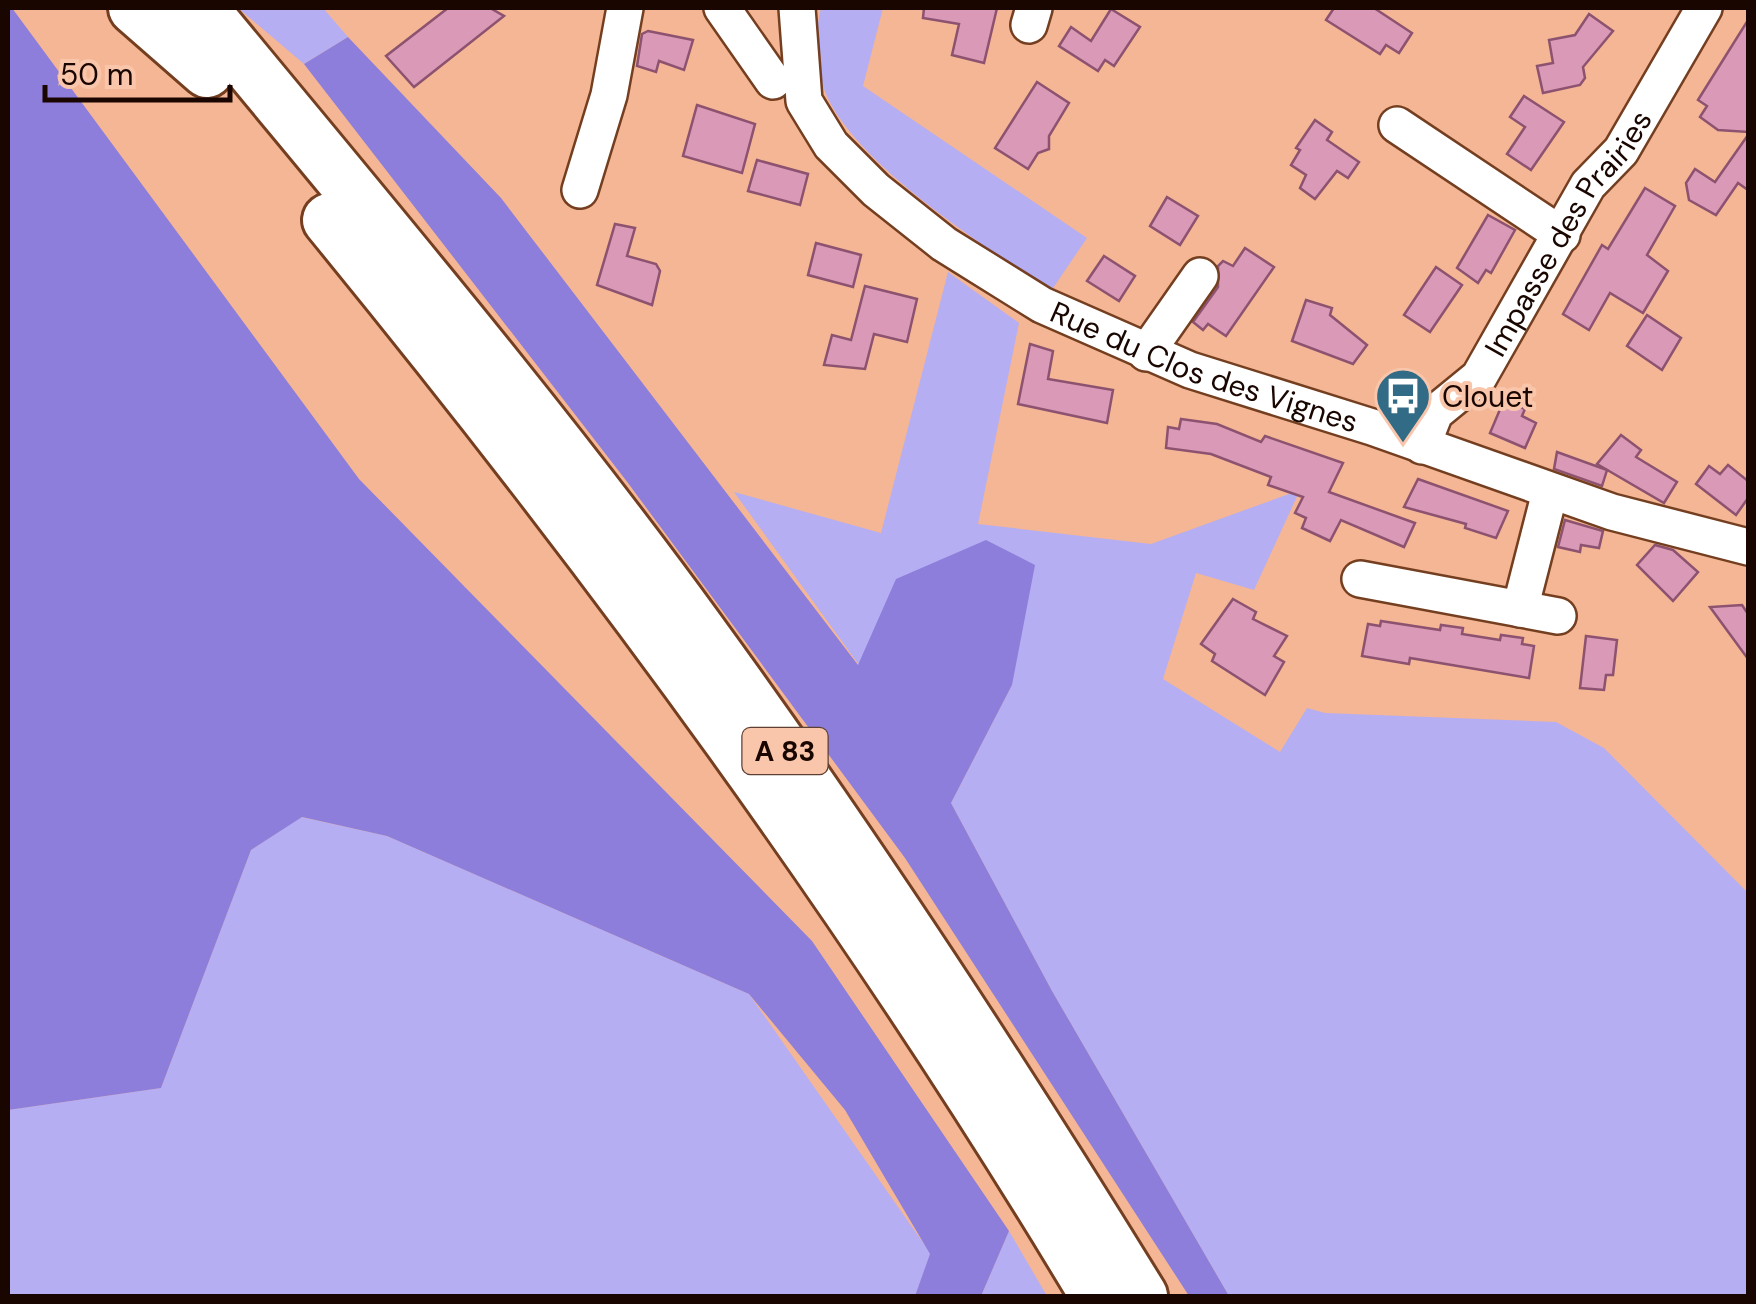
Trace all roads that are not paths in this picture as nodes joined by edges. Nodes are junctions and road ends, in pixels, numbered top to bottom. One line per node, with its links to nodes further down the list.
1 (135, 8): 10 (highway)
2 (160, 8): 10 (highway, A 83)
3 (202, 8): 24 (highway, A 83)
4 (624, 8): 13 (street)
5 (722, 8): 11 (street)
6 (797, 8): 9 (street)
7 (813, 8): 9 (street)
8 (1704, 8): 14 (street, Impasse des Prairies)
9 (800, 46): 16 (street, Rue du Clos des Vignes)
10 (207, 71): 23 (highway, A 83)
11 (773, 81)
12 (1397, 125): 14 (street)
13 (580, 190)
14 (1562, 235): 17 (street, Impasse des Prairies)
15 (1200, 276): 16 (street)
16 (1146, 353): 17 (street, Rue du Clos des Vignes)
17 (1422, 446): 18 (street, Rue du Clos des Vignes)
18 (1550, 492): 19 (street, Rue du Clos des Vignes); 21 (street)
19 (1748, 546)
20 (1360, 579): 21 (street)
21 (1520, 609): 22 (street)
22 (1558, 616)
23 (1097, 1296)
24 (1141, 1296)

